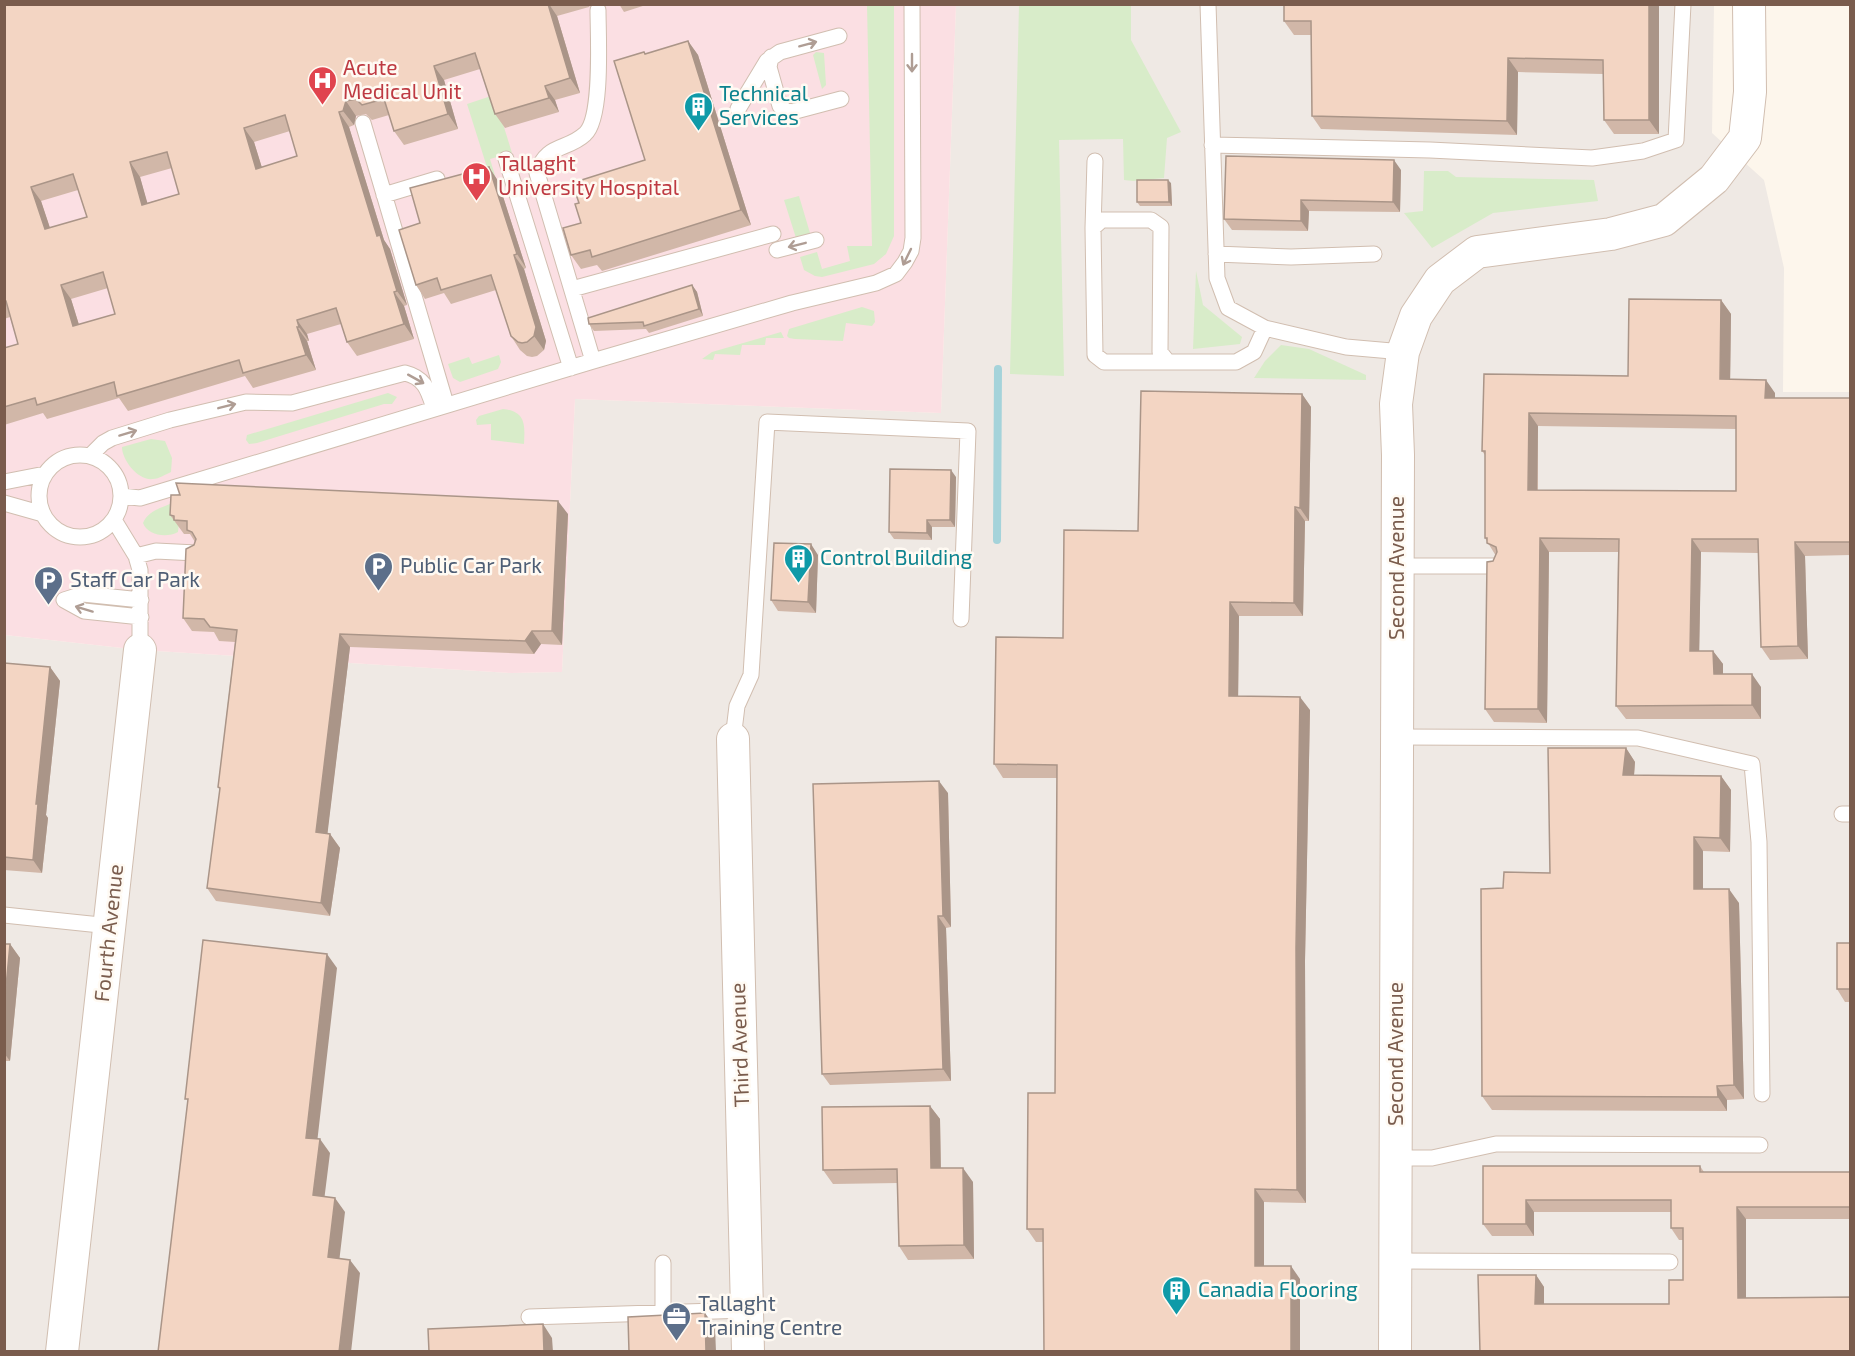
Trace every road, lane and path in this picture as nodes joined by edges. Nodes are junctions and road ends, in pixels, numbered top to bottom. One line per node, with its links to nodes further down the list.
1 (912, 4): 25 (lane, one-way to 25)
2 (1208, 4): 11 (lane)
3 (1683, 4): 11 (lane)
4 (1749, 4): 24 (street, Second Avenue)
5 (598, 10): 22 (lane)
6 (839, 36): 7 (lane, one-way to 6)
7 (771, 57): 8 (lane); 9 (lane)
8 (841, 99)
9 (738, 109)
10 (363, 123): 15 (lane)
11 (1212, 145): 20 (lane)
12 (506, 159): 27 (lane)
13 (1095, 161): 16 (lane)
14 (437, 179): 15 (lane)
15 (384, 195): 28 (lane)
16 (1093, 228): 26 (lane); 26 (lane)
17 (773, 234): 22 (lane)
18 (816, 240): 19 (lane, one-way to 19)
19 (777, 250)
20 (1216, 254): 21 (lane); 23 (lane)
21 (1374, 254)
22 (572, 290): 25 (lane)
23 (1266, 328): 24 (lane); 26 (lane)
24 (1403, 352): 38 (street, Second Avenue)
25 (593, 361): 27 (lane)
26 (1168, 362)
27 (571, 368): 28 (lane)
28 (440, 406): 29 (lane, one-way to 28); 32 (lane)
29 (90, 456): 30 (lane); 32 (lane)
30 (45, 474): 31 (lane); 34 (lane)
31 (4, 482)
32 (121, 496): 35 (lane)
33 (4, 503): 34 (lane)
34 (43, 514): 35 (lane)
35 (114, 520): 37 (lane, Fourth Avenue)
36 (196, 553): 37 (lane)
37 (136, 556): 40 (lane, Fourth Avenue)
38 (1397, 566): 39 (lane); 44 (street, Second Avenue)
39 (1497, 567)
40 (141, 600): 41 (lane, Fourth Avenue); 41 (lane, one-way to 40)
41 (141, 617): 43 (lane, Fourth Avenue)
42 (961, 619): 45 (lane)
43 (140, 650): 47 (street, Fourth Avenue)
44 (1397, 737): 48 (lane); 50 (street, Second Avenue)
45 (733, 739): 54 (street, Third Avenue)
46 (4, 915): 47 (lane)
47 (110, 926): 57 (street, Fourth Avenue)
48 (1761, 1094)
49 (1760, 1144): 50 (lane)
50 (1396, 1158): 51 (street, Second Avenue)
51 (1396, 1261): 52 (lane); 59 (street, Second Avenue)
52 (1670, 1262)
53 (663, 1263): 55 (lane)
54 (747, 1310): 55 (lane); 58 (street, Third Avenue)
55 (663, 1313): 56 (lane)
56 (529, 1317)
57 (62, 1352)
58 (748, 1352)
59 (1395, 1352)

